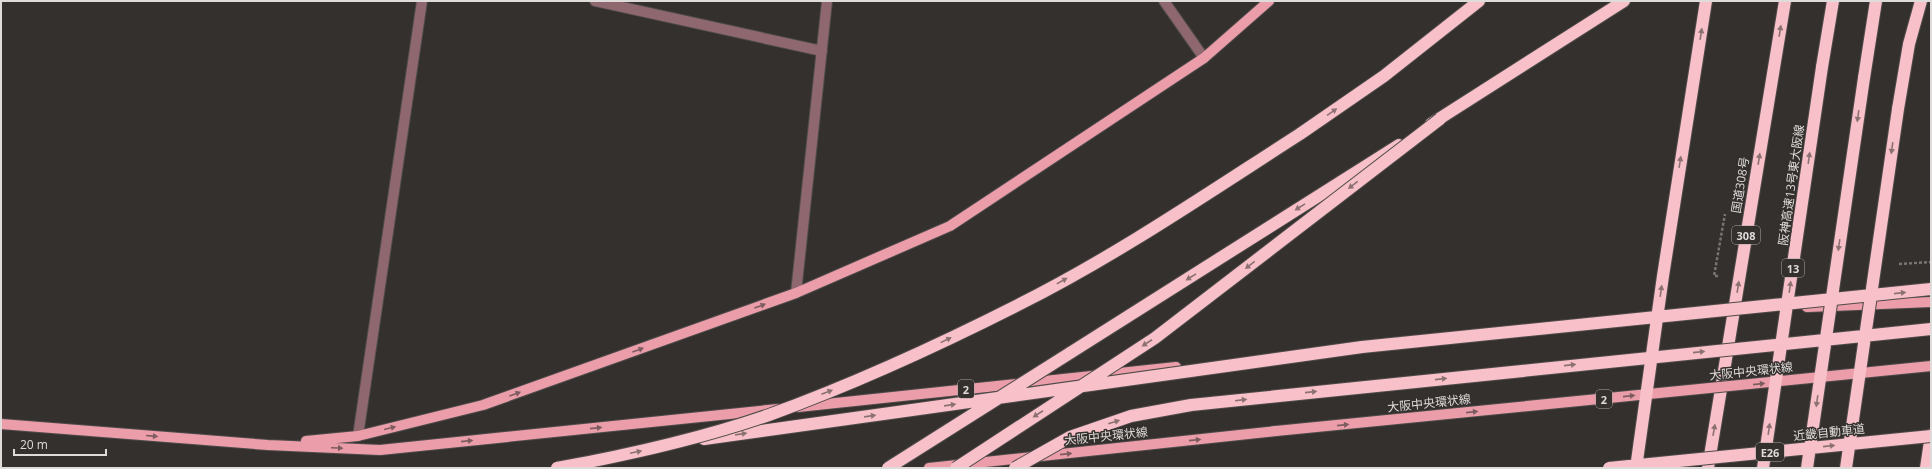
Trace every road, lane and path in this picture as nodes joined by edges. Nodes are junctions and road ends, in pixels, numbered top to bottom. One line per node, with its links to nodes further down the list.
1 (422, 1): 23 (street)
2 (595, 1): 13 (street)
3 (827, 1): 13 (street)
4 (1164, 1): 14 (street)
5 (1268, 1): 14 (main road)
6 (1478, 1): 25 (highway, one-way to 6, bridge)
7 (1624, 1): 15 (highway)
8 (1706, 1): 33 (highway, one-way to 8, bridge)
9 (1785, 1): 19 (highway, 国道308号 / 308, one-way to 9)
10 (1833, 1): 35 (highway, 阪神高速13号東大阪線 / 13, one-way to 10, bridge)
11 (1876, 1): 36 (highway, one-way to 36, bridge)
12 (1921, 1): 37 (highway, one-way to 37, bridge)
13 (822, 51): 17 (street)
14 (1204, 58): 17 (main road)
15 (1440, 119): 28 (highway, one-way to 28, bridge); 30 (highway, one-way to 30, bridge)
16 (1931, 290): 25 (highway, one-way to 16, bridge)
17 (796, 293): 23 (main road, one-way to 17)
18 (1931, 302): 19 (main road, 2)
19 (1734, 310): 26 (main road, 2, one-way to 19); 34 (highway, 国道308号 / 308, one-way to 19)
20 (1931, 328): 31 (highway, one-way to 20, bridge)
21 (1931, 366): 29 (main road, 大阪中央環状線 / 2, one-way to 21, bridge)
22 (1, 424): 26 (main road, 2, one-way to 26)
23 (358, 436): 26 (main road)
24 (1931, 436): 32 (highway, 近畿自動車道 / E26, one-way to 24, bridge); 38 (highway)
25 (675, 443): 27 (highway, one-way to 25, bridge)
26 (268, 445)
27 (557, 468)
28 (888, 468)
29 (929, 468)
30 (956, 468)
31 (1015, 468)
32 (1609, 468)
33 (1636, 468)
34 (1708, 468)
35 (1763, 468)
36 (1807, 468)
37 (1846, 468)
38 (1926, 468)

